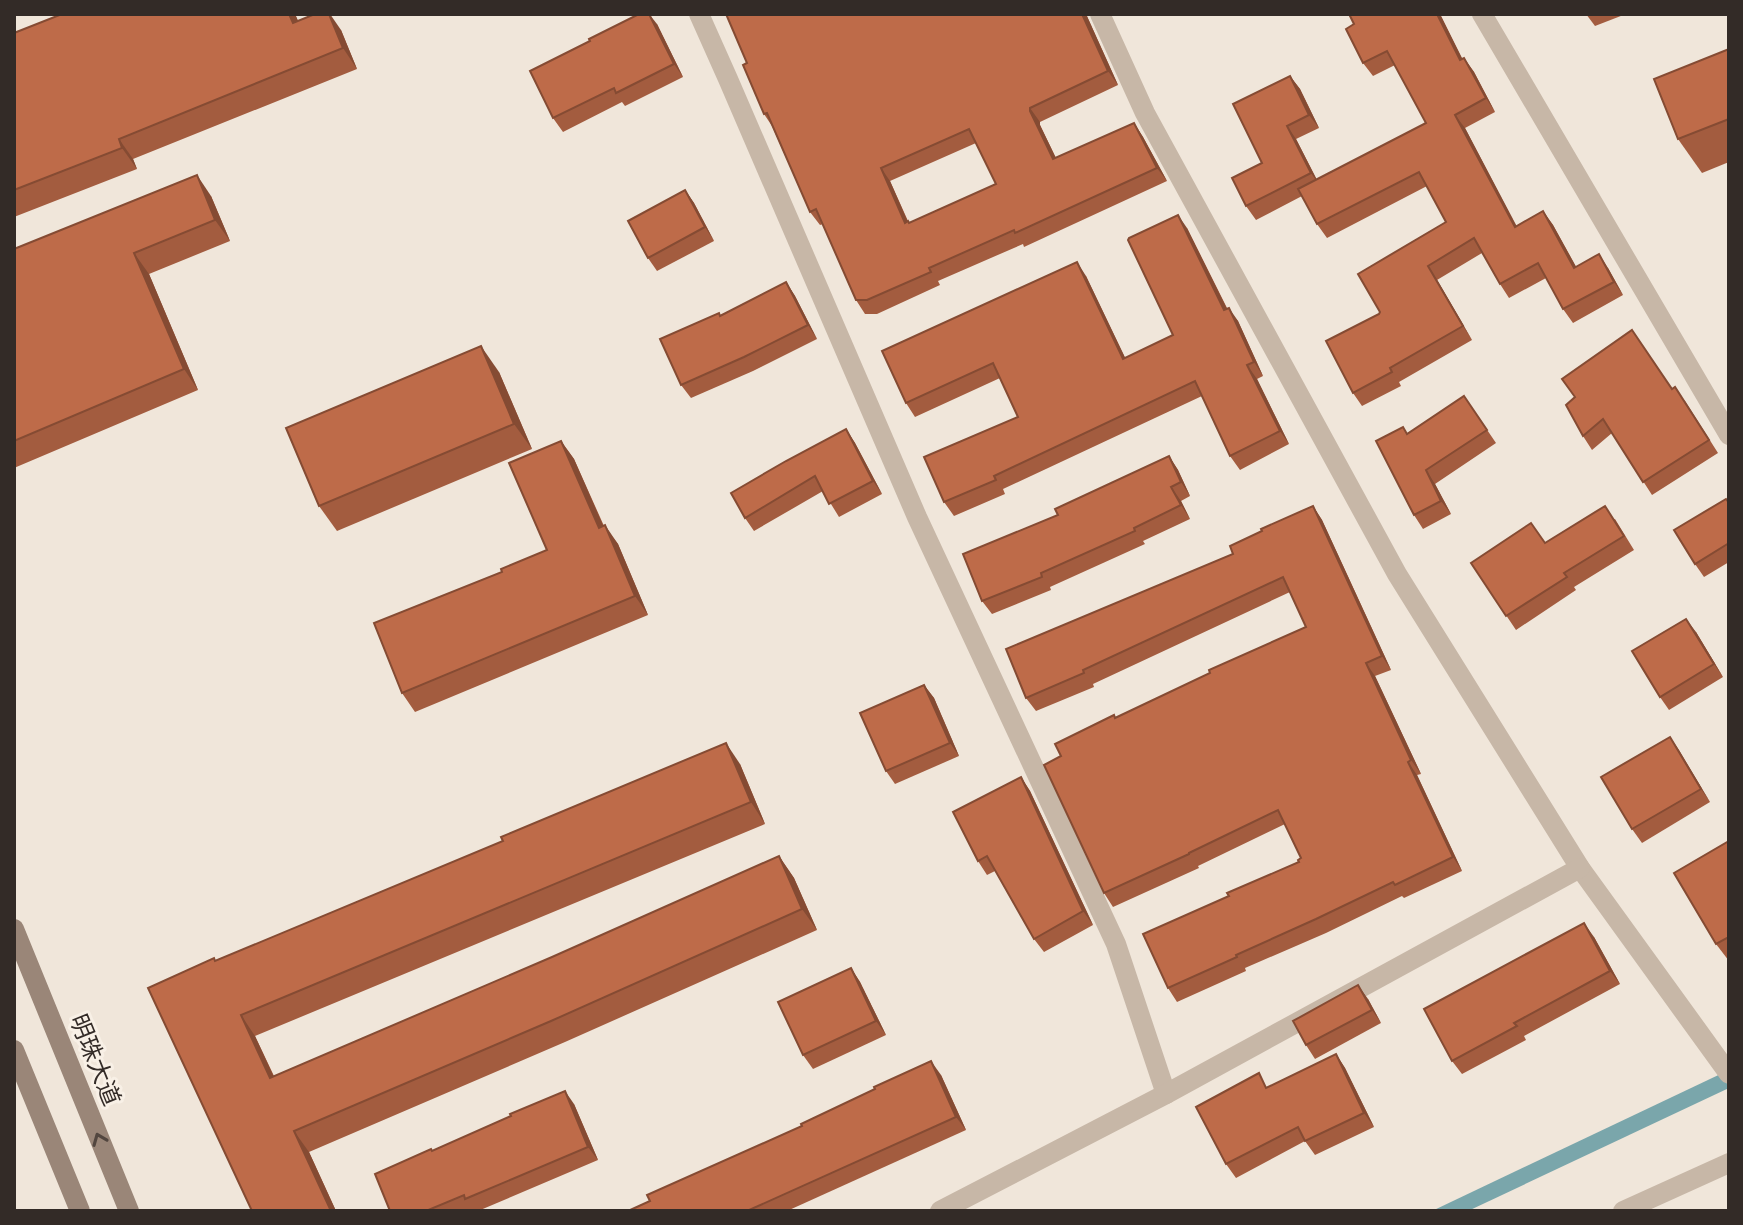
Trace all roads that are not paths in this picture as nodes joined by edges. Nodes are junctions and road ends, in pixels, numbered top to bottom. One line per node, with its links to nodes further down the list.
1 (699, 14): 10 (street)
2 (1100, 14): 5 (street)
3 (1482, 14): 4 (street)
4 (1729, 435)
5 (1580, 868): 9 (street); 10 (street)
6 (14, 929): 7 (main road, 明珠大道)
7 (20, 963): 13 (main road, 明珠大道, one-way to 7)
8 (14, 1050): 12 (main road)
9 (1729, 1074)
10 (1166, 1094): 14 (street)
11 (1729, 1163): 15 (street)
12 (80, 1211)
13 (129, 1211)
14 (940, 1211)
15 (1623, 1211)

